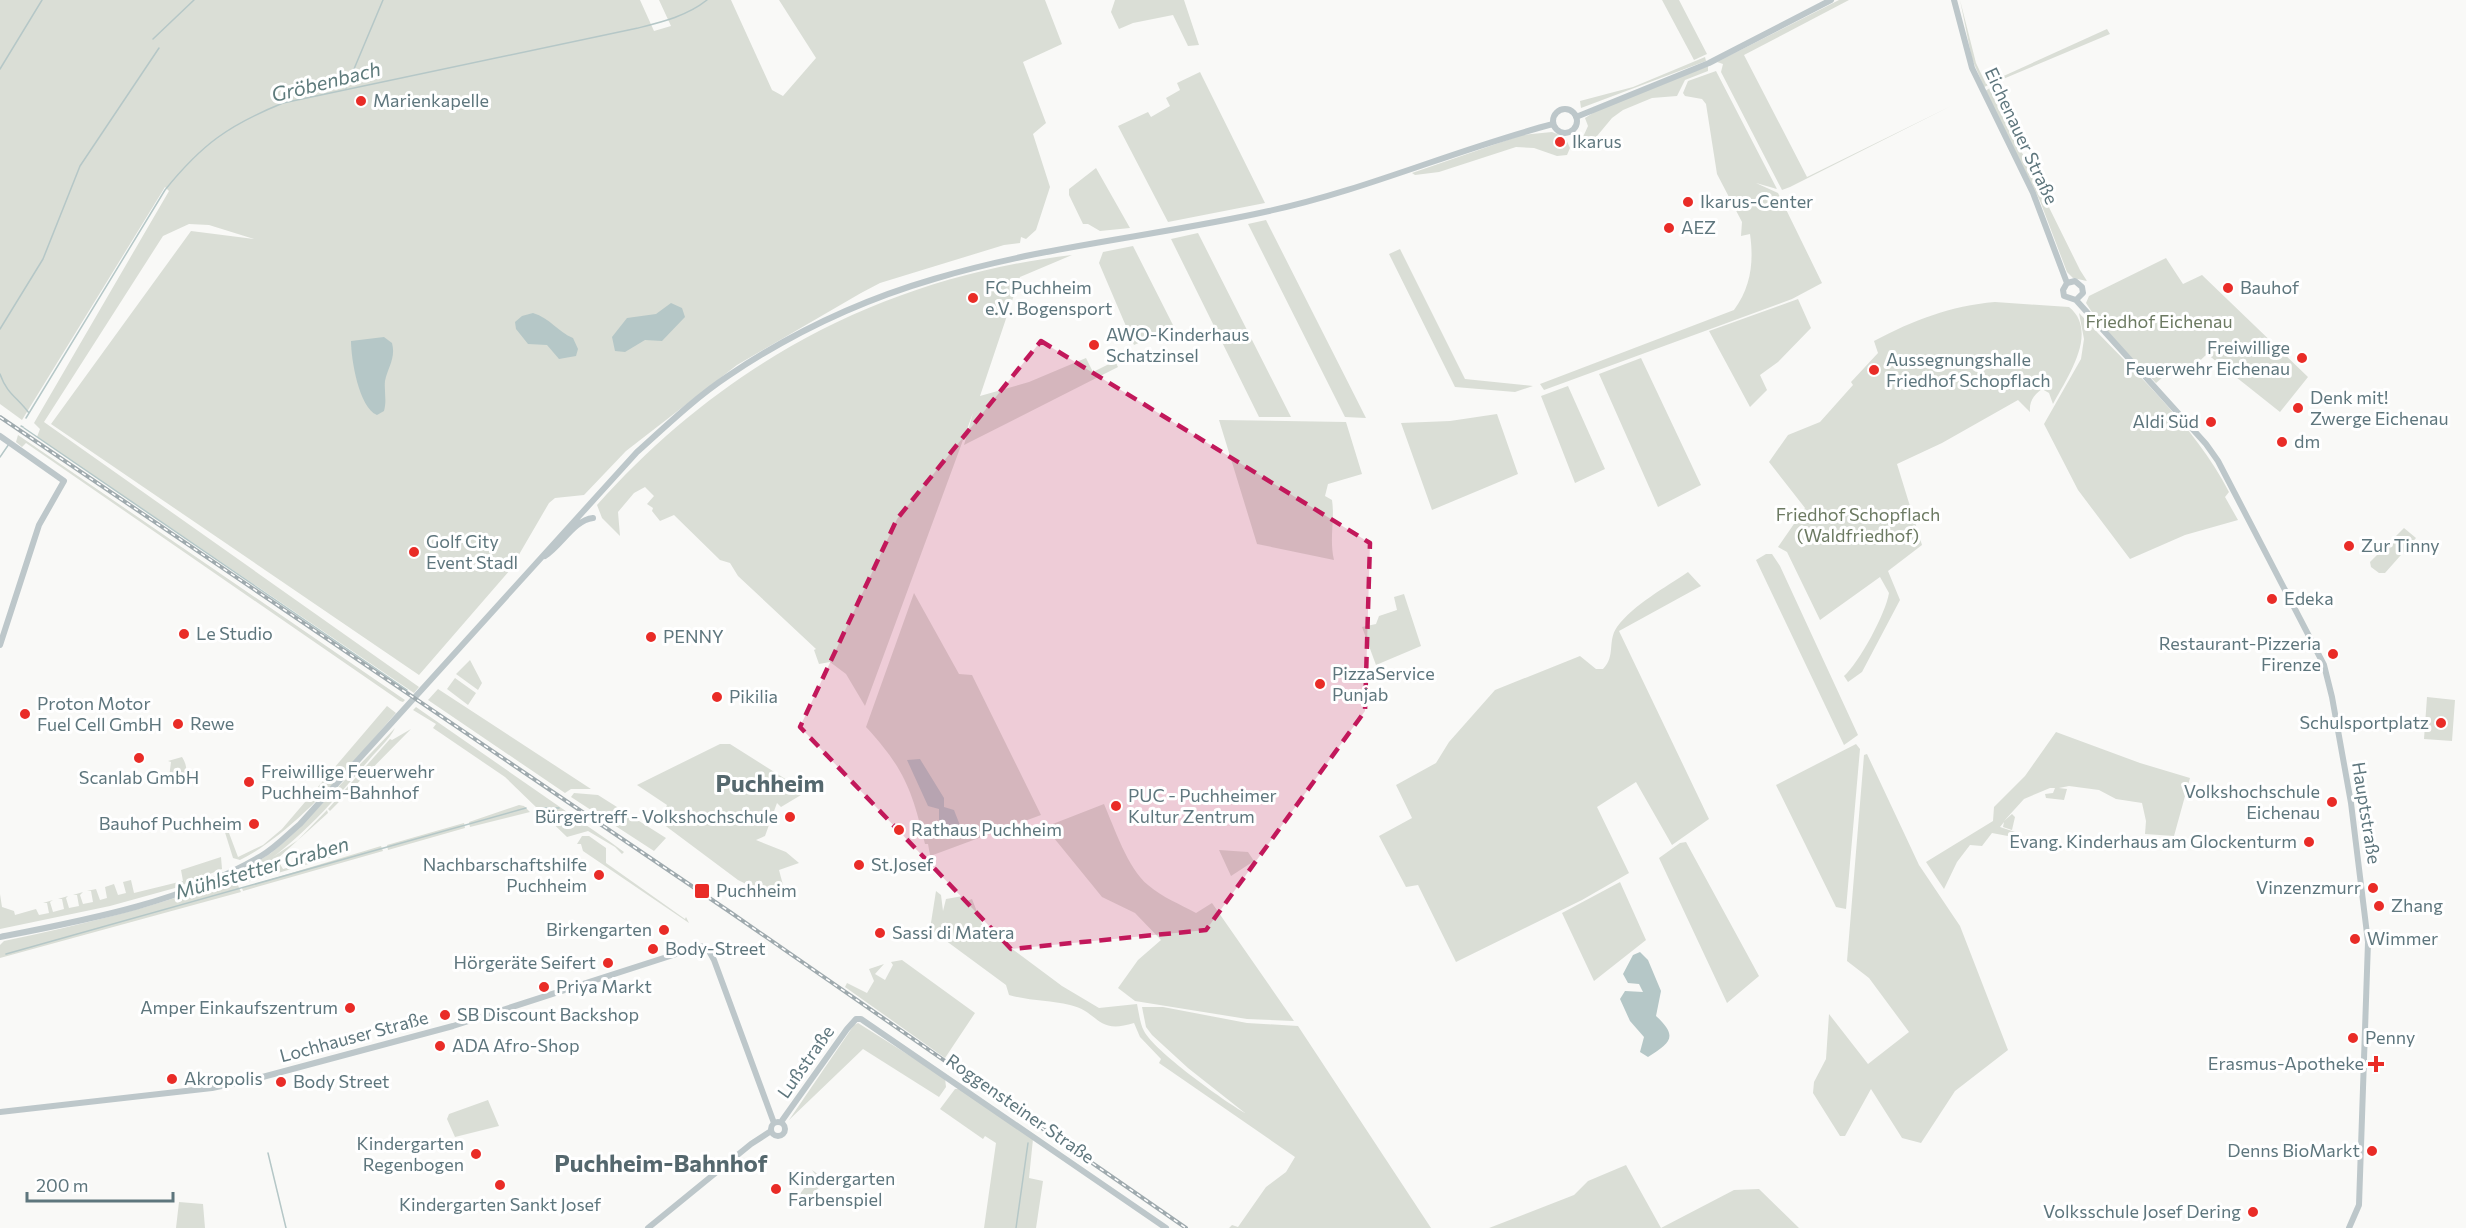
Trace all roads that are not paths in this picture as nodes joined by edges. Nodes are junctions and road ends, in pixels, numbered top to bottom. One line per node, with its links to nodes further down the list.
1 (1830, 0): 3 (street)
2 (1954, 0): 5 (street, Eichenauer Straße)
3 (1576, 117): 4 (street); 4 (street)
4 (1553, 124): 9 (street)
5 (2067, 283): 6 (street); 6 (street)
6 (2076, 300): 18 (street, Hauptstraße)
7 (0, 436): 10 (street)
8 (593, 518): 9 (street)
9 (539, 559): 11 (street)
10 (0, 645)
11 (0, 937)
12 (856, 1019): 14 (street, Lußstraße); 17 (street, Roggensteiner Straße)
13 (0, 1112): 14 (street, Lochhauser Straße)
14 (778, 1123): 15 (street); 15 (street)
15 (771, 1131): 16 (street)
16 (648, 1228)
17 (1166, 1228)
18 (2349, 1228)

